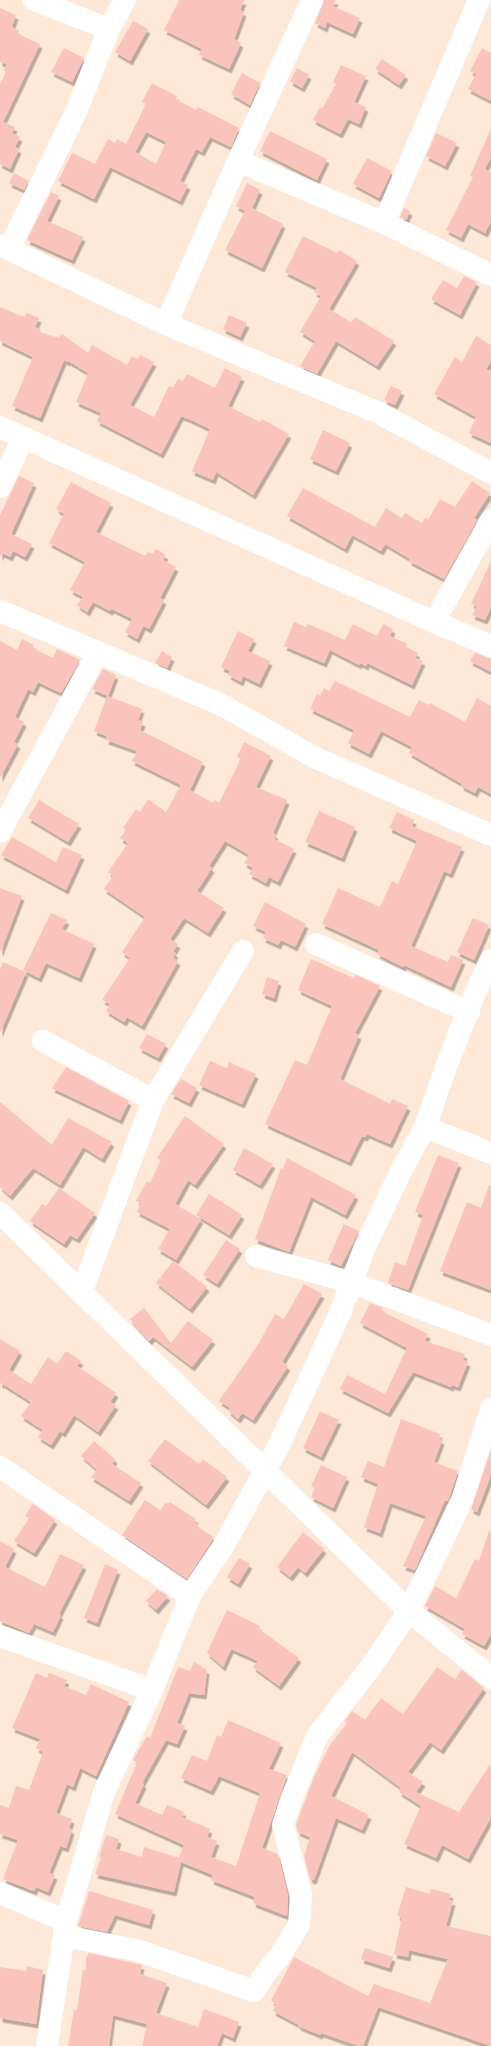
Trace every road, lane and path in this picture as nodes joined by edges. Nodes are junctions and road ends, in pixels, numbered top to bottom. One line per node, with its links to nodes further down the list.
1 (34, 0): 5 (street)
2 (125, 0): 5 (street)
3 (312, 0): 6 (street)
4 (479, 0): 7 (street)
5 (110, 29): 8 (street)
6 (238, 161): 7 (street); 10 (street)
7 (384, 223): 9 (street)
8 (4, 247): 10 (street)
9 (489, 268)
10 (166, 324): 13 (street)
11 (0, 428): 12 (street)
12 (24, 438): 14 (street); 17 (street)
13 (491, 473)
14 (0, 487)
15 (491, 520): 17 (street)
16 (0, 611): 19 (street)
17 (434, 622): 18 (street)
18 (491, 646)
19 (98, 652): 20 (street); 21 (street)
20 (0, 832)
21 (491, 835)
22 (316, 944): 26 (street)
23 (243, 950): 28 (street)
24 (491, 960): 25 (street)
25 (486, 984): 26 (street)
26 (469, 1012): 29 (street)
27 (43, 1041): 28 (street)
28 (153, 1100): 34 (street)
29 (425, 1127): 30 (street); 33 (street)
30 (491, 1153)
31 (0, 1213): 34 (street)
32 (256, 1256): 33 (street)
33 (350, 1282): 35 (street); 38 (street)
34 (82, 1291): 38 (street)
35 (491, 1335)
36 (491, 1409): 40 (street)
37 (0, 1467): 39 (street)
38 (264, 1471): 39 (street); 40 (street)
39 (190, 1596): 43 (street)
40 (409, 1611): 42 (street); 45 (street)
41 (0, 1636): 43 (street)
42 (491, 1678)
43 (152, 1690): 45 (street)
44 (0, 1893): 45 (street)
45 (66, 1928): 46 (street)
46 (47, 2046)

